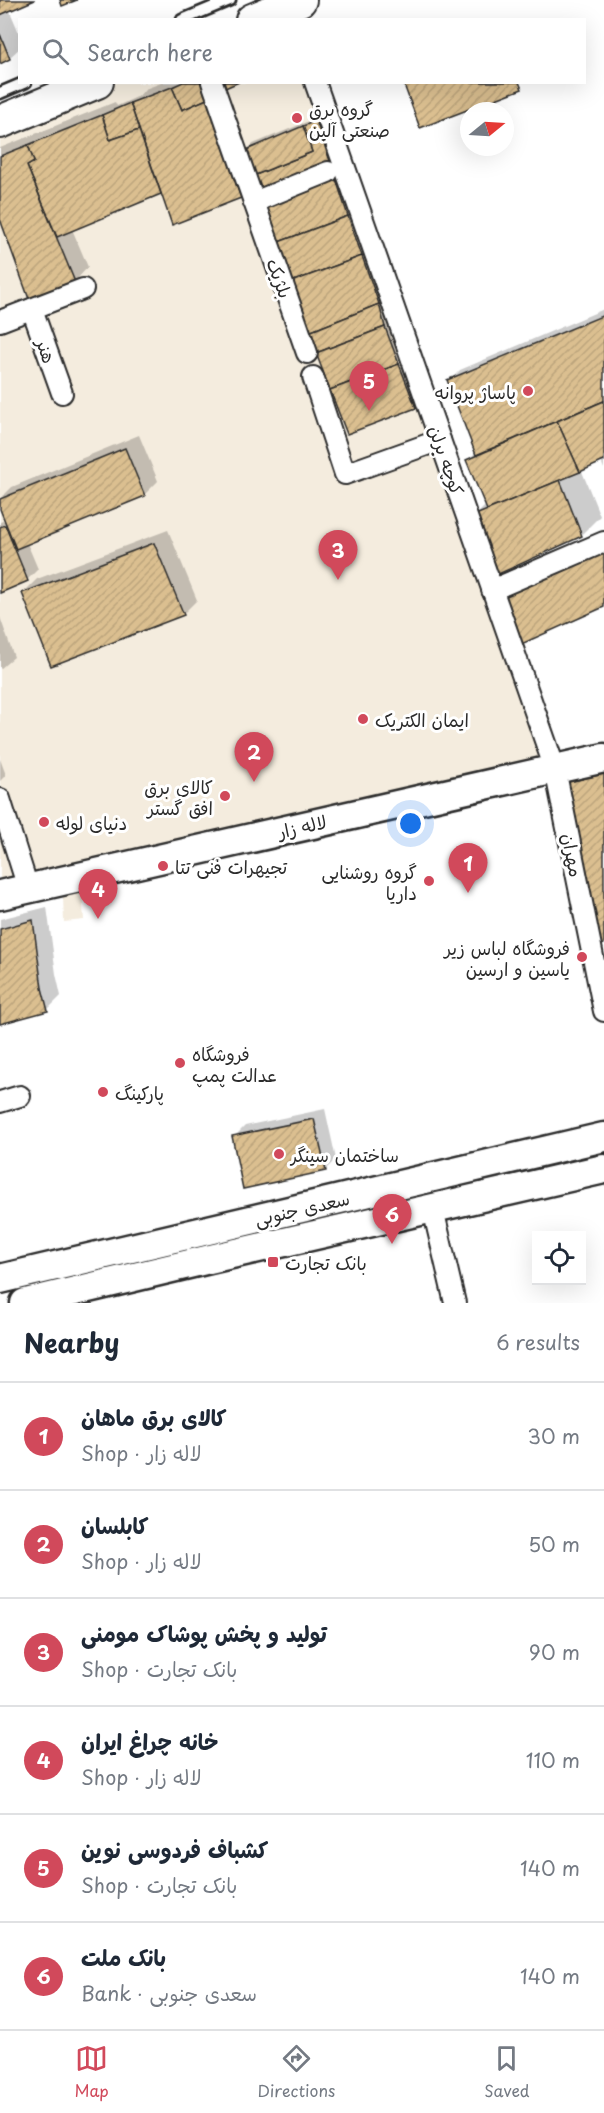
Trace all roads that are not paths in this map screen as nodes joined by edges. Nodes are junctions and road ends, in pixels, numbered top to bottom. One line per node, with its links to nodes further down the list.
1 (230, 0): 3 (lane)
2 (294, 8): 4 (main road)
3 (187, 18)
4 (259, 18)
5 (21, 84): 9 (lane)
6 (92, 84): 10 (main road)
7 (213, 84): 12 (street, بلژیک)
8 (316, 84): 19 (street, کوچه برلن)
9 (0, 93)
10 (0, 122)
11 (328, 172): 12 (street)
12 (254, 202): 16 (street, بلژیک)
13 (83, 289): 14 (street)
14 (32, 309): 15 (street); 18 (street, هنر)
15 (0, 321)
16 (307, 353)
17 (313, 377): 19 (street)
18 (62, 393)
19 (440, 440): 21 (street, کوچه برلن)
20 (604, 542): 21 (street)
21 (492, 590): 23 (street, کوچه برلن)
22 (604, 758): 23 (main road, لاله زار)
23 (555, 769): 25 (main road, لاله زار); 27 (street, مهران)
24 (0, 799): 25 (street)
25 (28, 888): 26 (main road, لاله زار)
26 (0, 895)
27 (604, 1011)
28 (20, 1096): 29 (street)
29 (0, 1102)
30 (604, 1137): 34 (main road, سعدی جنوبی)
31 (604, 1169): 33 (main road, سعدی جنوبی)
32 (604, 1177): 33 (lane)
33 (434, 1212): 35 (main road, سعدی جنوبی); 36 (lane); 37 (street)
34 (0, 1279)
35 (25, 1303)
36 (56, 1303)
37 (455, 1303)

